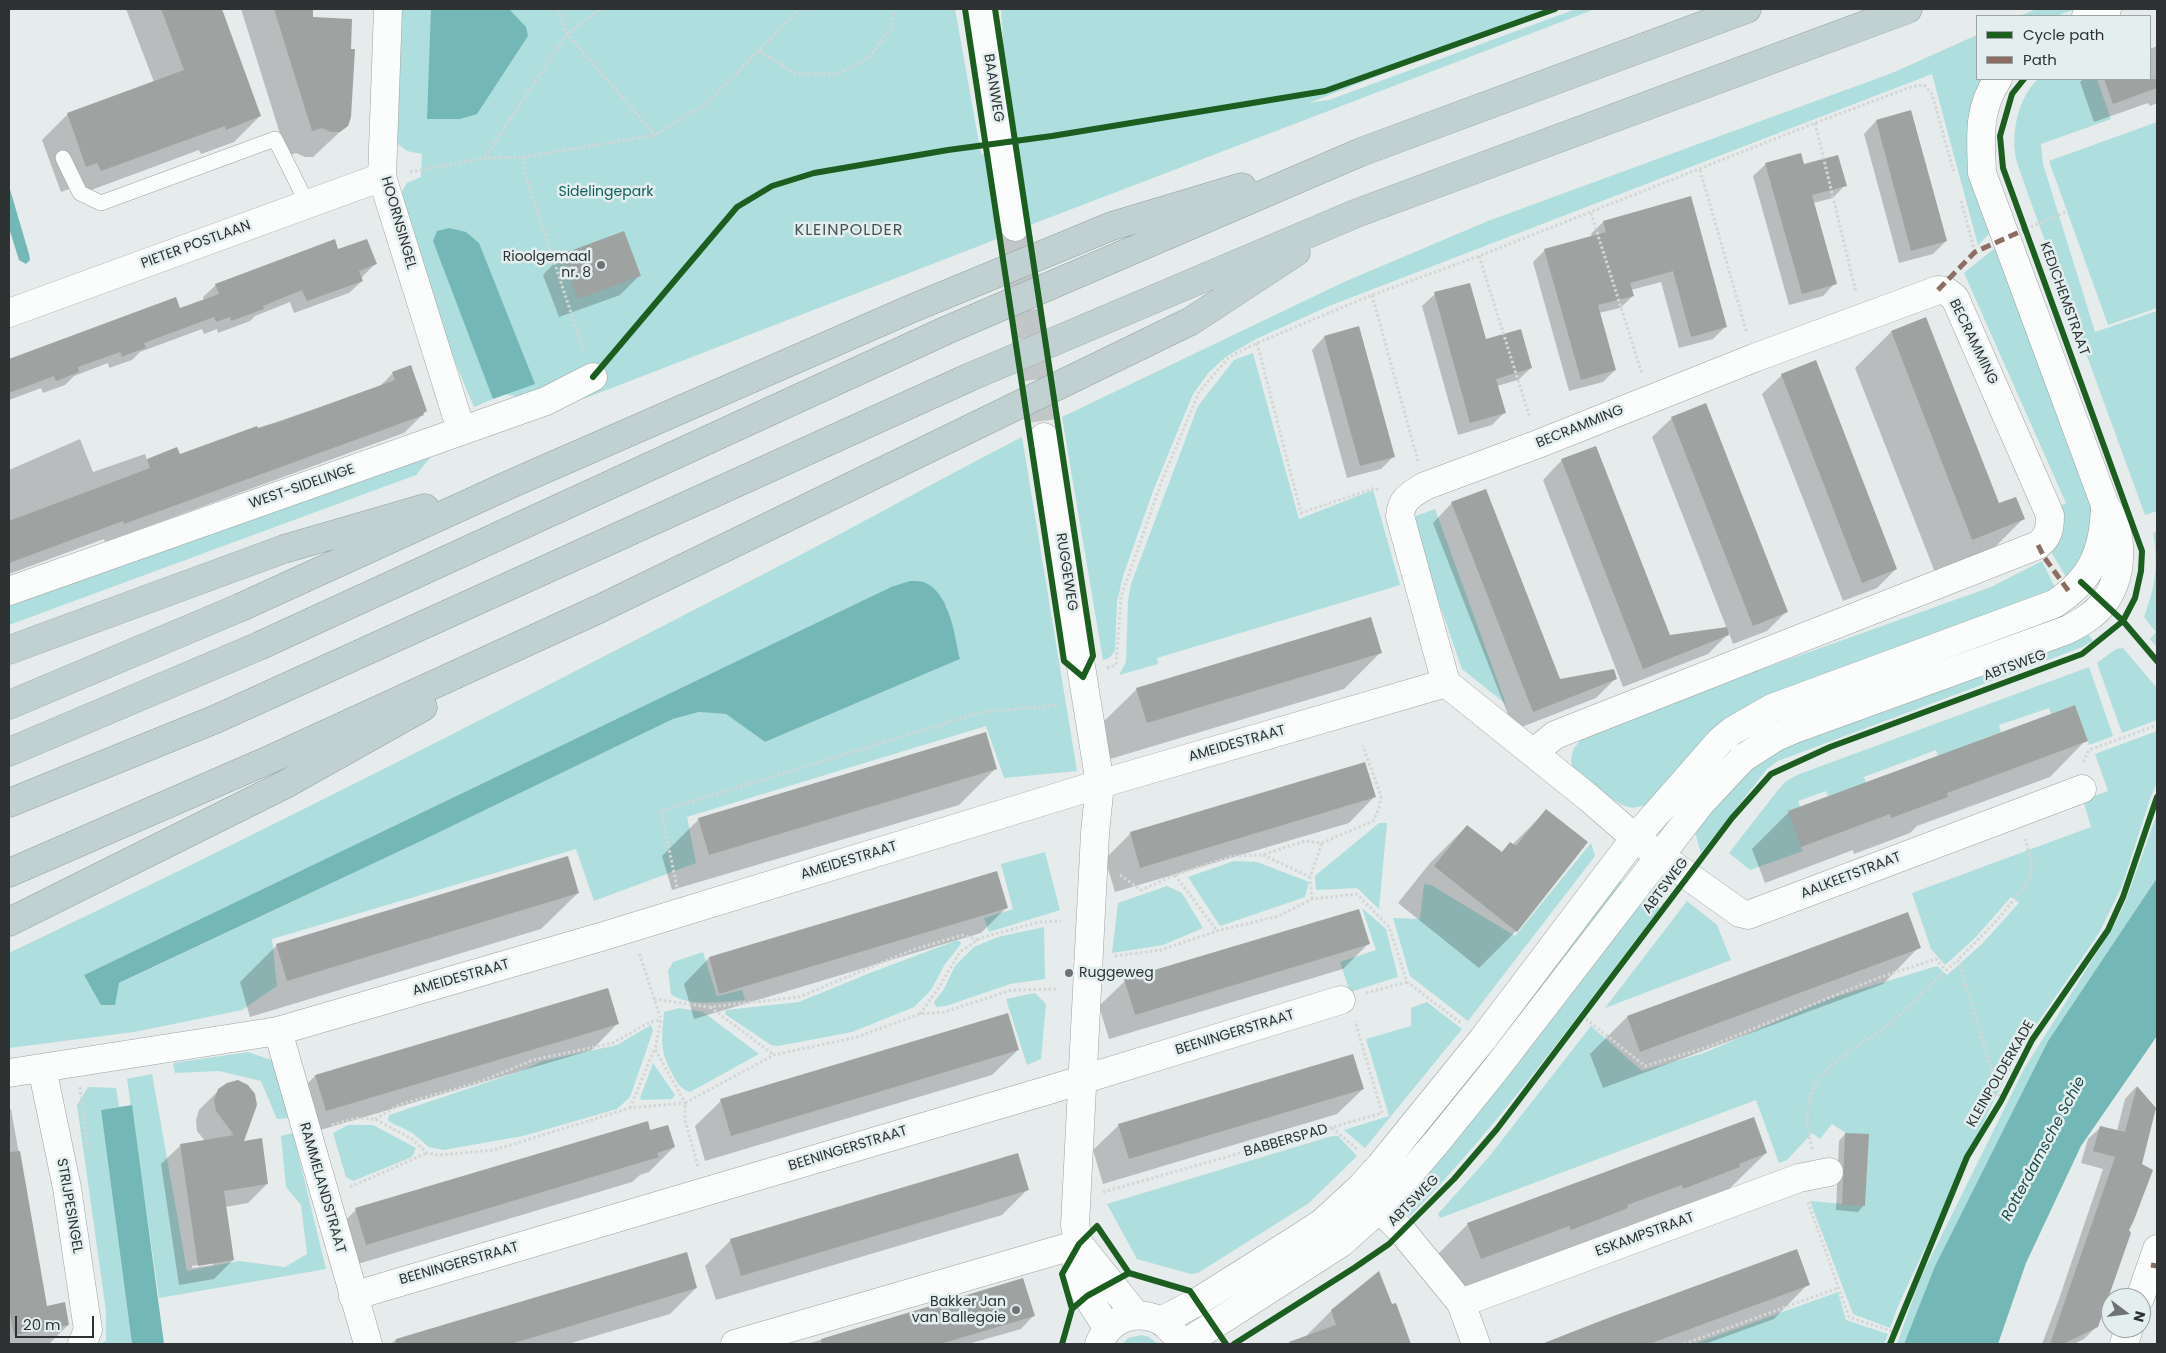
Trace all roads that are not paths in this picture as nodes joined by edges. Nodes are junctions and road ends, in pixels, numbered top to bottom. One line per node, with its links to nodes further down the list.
1 (388, 9): 10 (street, HOORNSINGEL)
2 (980, 9): 13 (street, BAANWEG)
3 (1747, 9): 8 (highway)
4 (1908, 9): 12 (highway)
5 (2107, 9): 6 (street)
6 (2089, 15)
7 (1997, 80): 19 (street)
8 (1361, 152): 18 (highway); 25 (highway)
9 (63, 158): 11 (lane)
10 (382, 177): 11 (street, PIETER POSTLAAN); 16 (street, HOORNSINGEL)
11 (308, 205): 14 (street, PIETER POSTLAAN)
12 (1357, 213): 21 (highway); 29 (highway)
13 (1015, 227)
14 (9, 313)
15 (594, 377): 16 (street, WEST-SIDELINGE)
16 (461, 430): 20 (street, WEST-SIDELINGE)
17 (1044, 437): 27 (street, RUGGEWEG)
18 (513, 483): 22 (highway); 24 (highway)
19 (2105, 506): 30 (street); 31 (street, ABTSWEG)
20 (9, 591)
21 (599, 609): 32 (highway); 33 (highway)
22 (9, 650)
23 (1446, 683): 26 (street); 26 (street, BECRAMMING); 27 (street, AMEIDESTRAAT)
24 (9, 705)
25 (9, 752)
26 (1533, 753): 30 (street)
27 (1100, 784): 35 (street, AMEIDESTRAAT); 38 (street, RUGGEWEG)
28 (2082, 789): 31 (street, AALKEETSTRAAT)
29 (9, 803)
30 (1635, 838): 31 (street, AALKEETSTRAAT); 40 (street)
31 (1660, 856): 41 (street, ABTSWEG)
32 (9, 873)
33 (9, 922)
34 (1348, 1009): 38 (street, BEENINGERSTRAAT)
35 (278, 1031): 36 (street, AMEIDESTRAAT); 45 (street, RAMMELANDSTRAAT)
36 (42, 1068): 37 (street, AMEIDESTRAAT); 49 (street, STRIJPESINGEL)
37 (9, 1073)
38 (1082, 1080): 42 (street, RUGGEWEG); 45 (street, BEENINGERSTRAAT)
39 (1816, 1175): 46 (street, ESKAMPSTRAAT)
40 (1360, 1188): 41 (street); 47 (street)
41 (1380, 1208): 46 (street); 53 (street, ABTSWEG)
42 (1079, 1244): 47 (street); 48 (street, RUGGEWEG); 51 (street)
43 (2157, 1249): 44 (street)
44 (2143, 1288)
45 (353, 1296): 50 (street, RAMMELANDSTRAAT)
46 (1461, 1303): 54 (street)
47 (1148, 1318): 48 (street); 52 (street)
48 (1104, 1337)
49 (82, 1344)
50 (368, 1344)
51 (735, 1344)
52 (1179, 1344)
53 (1184, 1344)
54 (1476, 1344)

